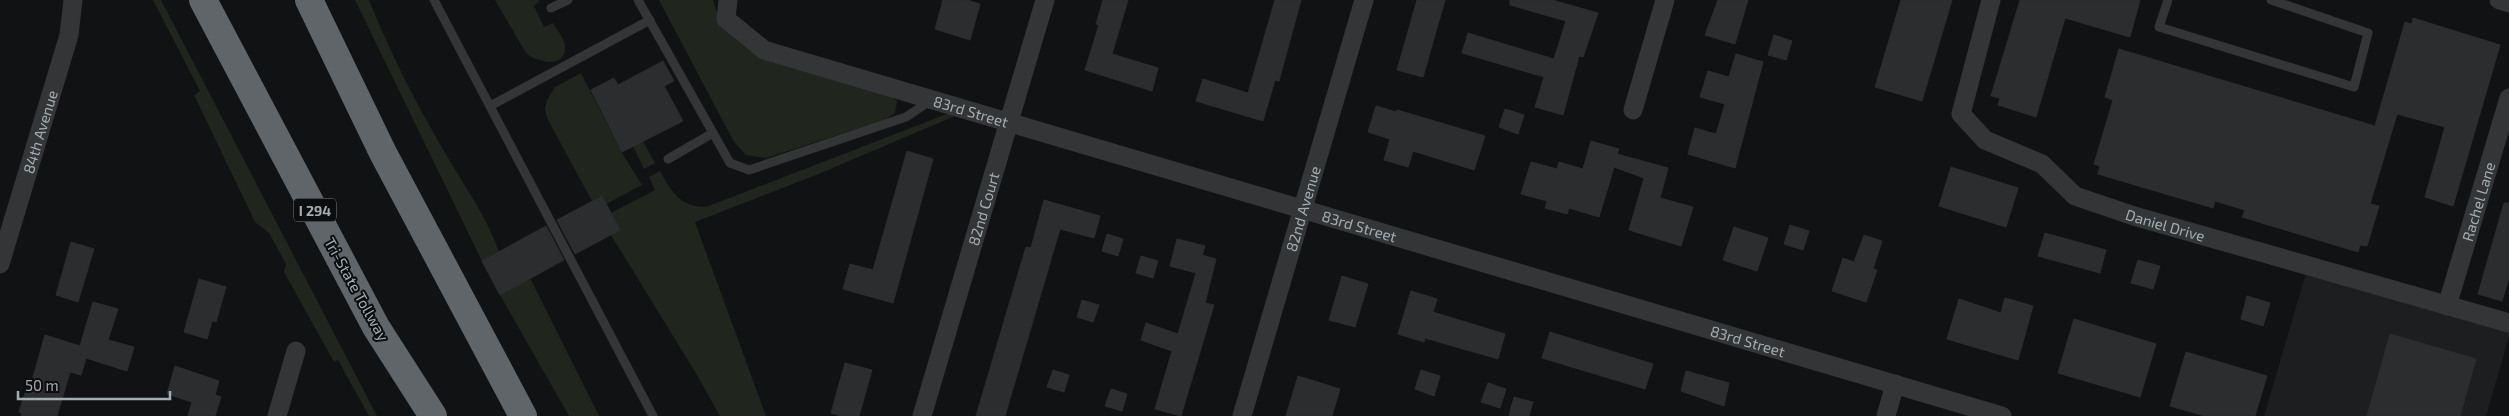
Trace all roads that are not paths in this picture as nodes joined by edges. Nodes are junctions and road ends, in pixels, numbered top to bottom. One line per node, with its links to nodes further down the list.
1 (73, 0): 26 (street, 84th Avenue)
2 (204, 0): 33 (highway, Tri-State Tollway / I 294)
3 (309, 0): 34 (highway)
4 (434, 0): 20 (lane)
5 (568, 0): 16 (lane)
6 (638, 0): 17 (lane)
7 (728, 0): 19 (street, 83rd Street)
8 (1045, 0): 22 (street, 82nd Court)
9 (1364, 0): 25 (street, 82nd Avenue)
10 (1664, 0): 21 (street)
11 (1991, 0): 27 (street, Daniel Drive)
12 (2168, 0): 14 (lane)
13 (2499, 0): 15 (street)
14 (2269, 1)
15 (2509, 3)
16 (551, 8)
17 (650, 20): 20 (lane); 23 (lane)
18 (2509, 98): 27 (street, Rachel Lane)
19 (932, 99): 22 (street, 83rd Street); 23 (lane)
20 (490, 106): 35 (lane)
21 (1633, 110)
22 (1009, 122): 25 (street, 83rd Street); 36 (street, 82nd Court)
23 (713, 133): 24 (lane)
24 (668, 159)
25 (1303, 209): 30 (street, 83rd Street); 37 (street, 82nd Avenue)
26 (0, 264)
27 (2447, 306): 28 (street, Daniel Drive)
28 (2509, 323)
29 (296, 351): 32 (street)
30 (1895, 384): 31 (street, 83rd Street); 38 (street)
31 (1997, 415)
32 (277, 416)
33 (433, 416)
34 (524, 416)
35 (652, 416)
36 (922, 416)
37 (1242, 416)
38 (1886, 416)

